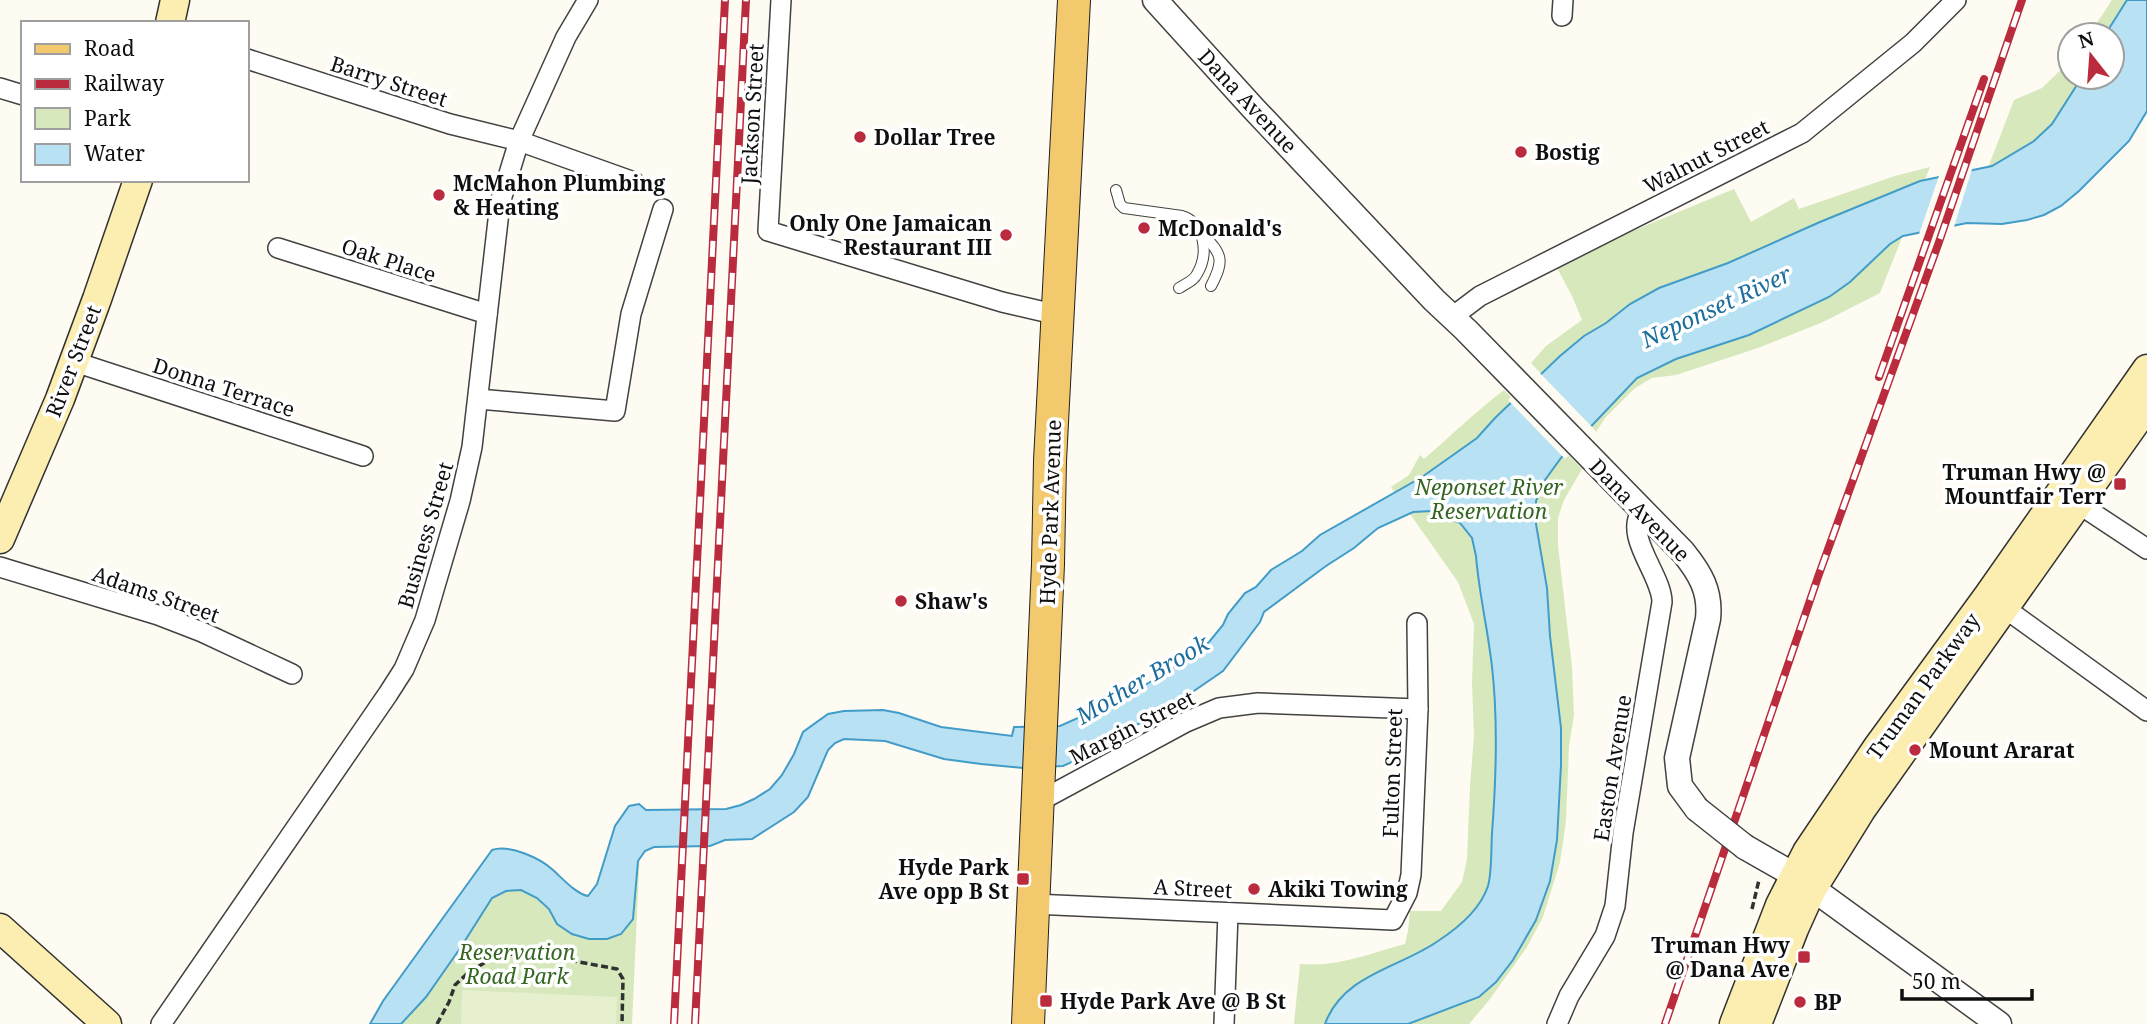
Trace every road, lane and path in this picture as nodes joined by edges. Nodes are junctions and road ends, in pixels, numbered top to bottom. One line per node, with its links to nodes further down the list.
1 (175, 0): 7 (main road)
2 (588, 0): 11 (street, Business Street)
3 (781, 0): 21 (street, Jackson Street)
4 (1073, 0): 21 (main road, Hyde Park Avenue)
5 (1156, 0): 22 (street, Dana Avenue)
6 (1956, 0): 22 (street, Walnut Street)
7 (170, 21)
8 (248, 59): 11 (street, Barry Street)
9 (0, 88): 10 (street)
10 (21, 94)
11 (519, 142): 13 (street, Barry Street); 20 (street, Business Street)
12 (137, 182): 23 (main road, River Street)
13 (634, 182)
14 (1116, 190): 16 (lane)
15 (663, 209): 25 (street)
16 (1202, 233): 18 (lane); 19 (lane)
17 (278, 248): 20 (street, Oak Place)
18 (1211, 286)
19 (1179, 288)
20 (487, 314): 25 (street, Business Street)
21 (1058, 315): 38 (main road, Hyde Park Avenue)
22 (1452, 317): 29 (street, Dana Avenue)
23 (72, 361): 27 (street, Donna Terrace); 30 (main road, River Street)
24 (2147, 369): 33 (main road, Truman Parkway)
25 (478, 399): 45 (street, Business Street)
26 (2147, 406): 28 (main road, Truman Parkway)
27 (363, 456)
28 (2079, 504): 31 (street); 33 (main road, Truman Parkway)
29 (1642, 511): 39 (street, Dana Avenue, bridge); 50 (street, Easton Avenue)
30 (3, 526)
31 (2147, 549)
32 (0, 567): 35 (street, Adams Street)
33 (1996, 602): 37 (street); 39 (main road, Truman Parkway)
34 (1418, 623): 36 (street, Fulton Street)
35 (292, 674)
36 (1418, 709): 38 (street, Margin Street); 42 (street, Fulton Street)
37 (2147, 712)
38 (1039, 790): 40 (main road, Hyde Park Avenue)
39 (1803, 882): 51 (main road, Truman Parkway); 52 (main road, Truman Parkway); 53 (street, Dana Avenue)
40 (1033, 904): 41 (street, A Street); 48 (main road, Hyde Park Avenue)
41 (1228, 913): 42 (street, A Street); 49 (street)
42 (1393, 920)
43 (0, 928): 44 (main road)
44 (107, 1024)
45 (161, 1024)
46 (437, 1024): 47 (path)
47 (622, 1024)
48 (1028, 1024)
49 (1224, 1024)
50 (1557, 1024)
51 (1734, 1024)
52 (1757, 1024)
53 (1999, 1024)

